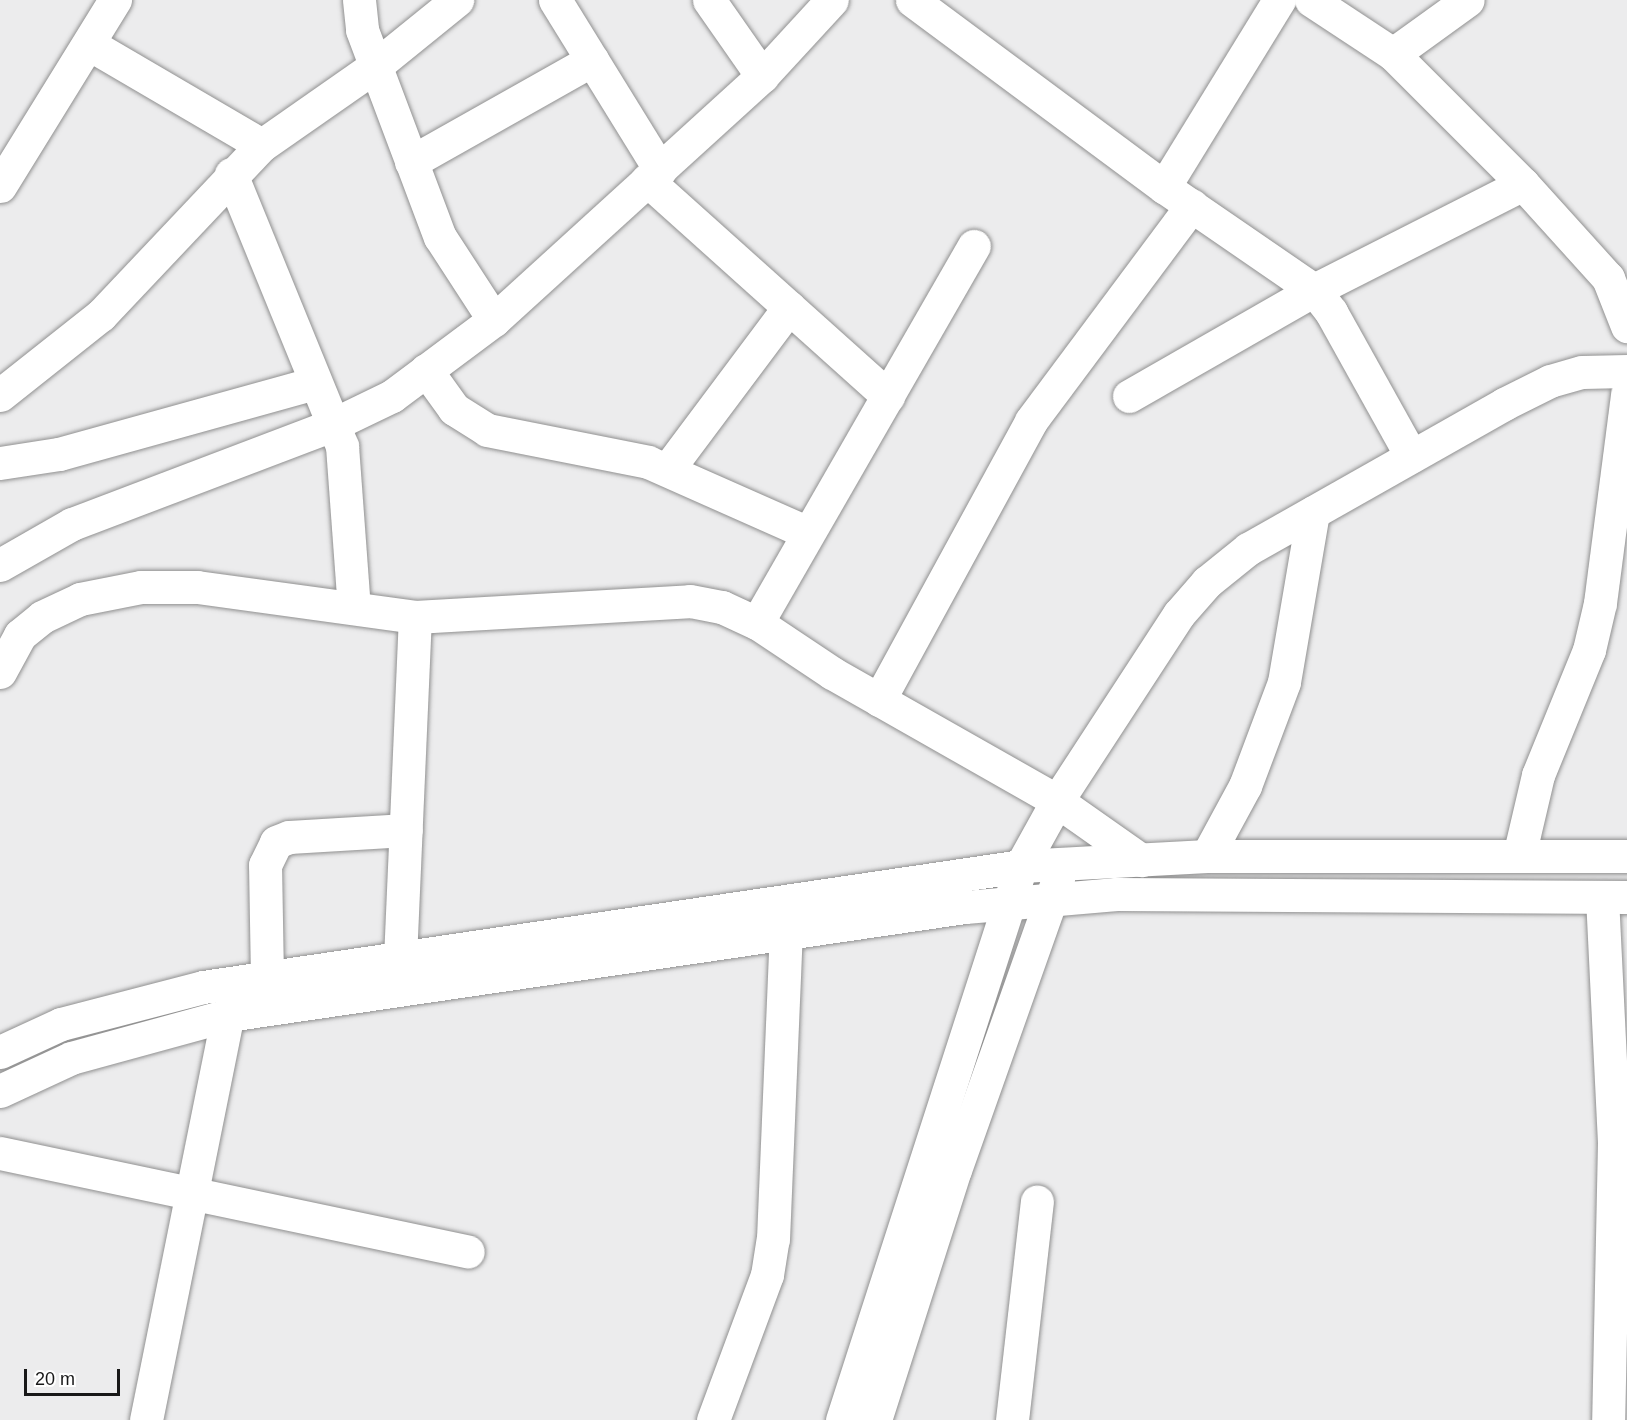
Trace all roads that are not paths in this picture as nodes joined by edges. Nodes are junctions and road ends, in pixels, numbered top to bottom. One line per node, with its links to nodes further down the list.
1 (115, 0): 11 (street)
2 (359, 0): 14 (street)
3 (457, 0): 14 (street)
4 (555, 0): 13 (street)
5 (709, 0): 15 (street)
6 (832, 0): 15 (street)
7 (912, 0): 22 (street)
8 (1279, 0): 22 (street)
9 (1311, 0): 12 (street)
10 (1468, 0): 12 (street)
11 (89, 44): 16 (street); 21 (street)
12 (1393, 54): 20 (street)
13 (592, 60): 17 (street); 19 (street)
14 (378, 64): 16 (street); 17 (street)
15 (762, 76): 19 (street)
16 (262, 145): 18 (street)
17 (411, 162): 27 (street)
18 (231, 174): 31 (street); 33 (street)
19 (653, 175): 26 (street); 27 (street)
20 (1523, 184): 25 (street); 28 (street)
21 (0, 186)
22 (1164, 187): 23 (street)
23 (1192, 205): 25 (street); 47 (street)
24 (974, 246): 34 (street)
25 (1314, 290): 35 (street); 37 (street)
26 (789, 307): 34 (street); 39 (street)
27 (494, 320): 29 (street)
28 (1627, 326)
29 (426, 370): 36 (street); 39 (street)
30 (1627, 370): 37 (street)
31 (315, 383): 36 (street); 38 (street)
32 (1627, 394): 51 (street)
33 (0, 395)
34 (888, 396): 41 (street)
35 (1129, 396)
36 (332, 425): 42 (street); 43 (street)
37 (1411, 456): 40 (street)
38 (0, 463)
39 (668, 469): 41 (street)
40 (1313, 512): 48 (street); 50 (street)
41 (808, 534): 45 (street)
42 (0, 566)
43 (354, 608): 44 (street); 46 (street)
44 (415, 617): 45 (street); 49 (street)
45 (757, 623): 47 (street)
46 (0, 672)
47 (879, 699): 48 (street)
48 (1057, 801): 53 (street); 55 (street)
49 (406, 830): 60 (street); 61 (street)
50 (1207, 856): 51 (street); 53 (street)
51 (1519, 856): 52 (street)
52 (1627, 856)
53 (1141, 860): 54 (street)
54 (1062, 863): 55 (street); 57 (street)
55 (1021, 866): 58 (street); 60 (street)
56 (1614, 897): 57 (street); 65 (street)
57 (1052, 898): 58 (street); 73 (street)
58 (1007, 903): 59 (street); 72 (street)
59 (786, 933): 62 (street); 71 (street)
60 (400, 959): 61 (street)
61 (267, 978): 63 (street)
62 (228, 1015): 64 (street); 67 (street)
63 (0, 1052)
64 (0, 1091)
65 (1620, 1142): 75 (street)
66 (0, 1153): 67 (street)
67 (190, 1192): 69 (street); 70 (street)
68 (1037, 1201): 74 (street)
69 (468, 1252)
70 (146, 1420)
71 (712, 1420)
72 (842, 1420)
73 (875, 1420)
74 (1012, 1420)
75 (1608, 1420)

